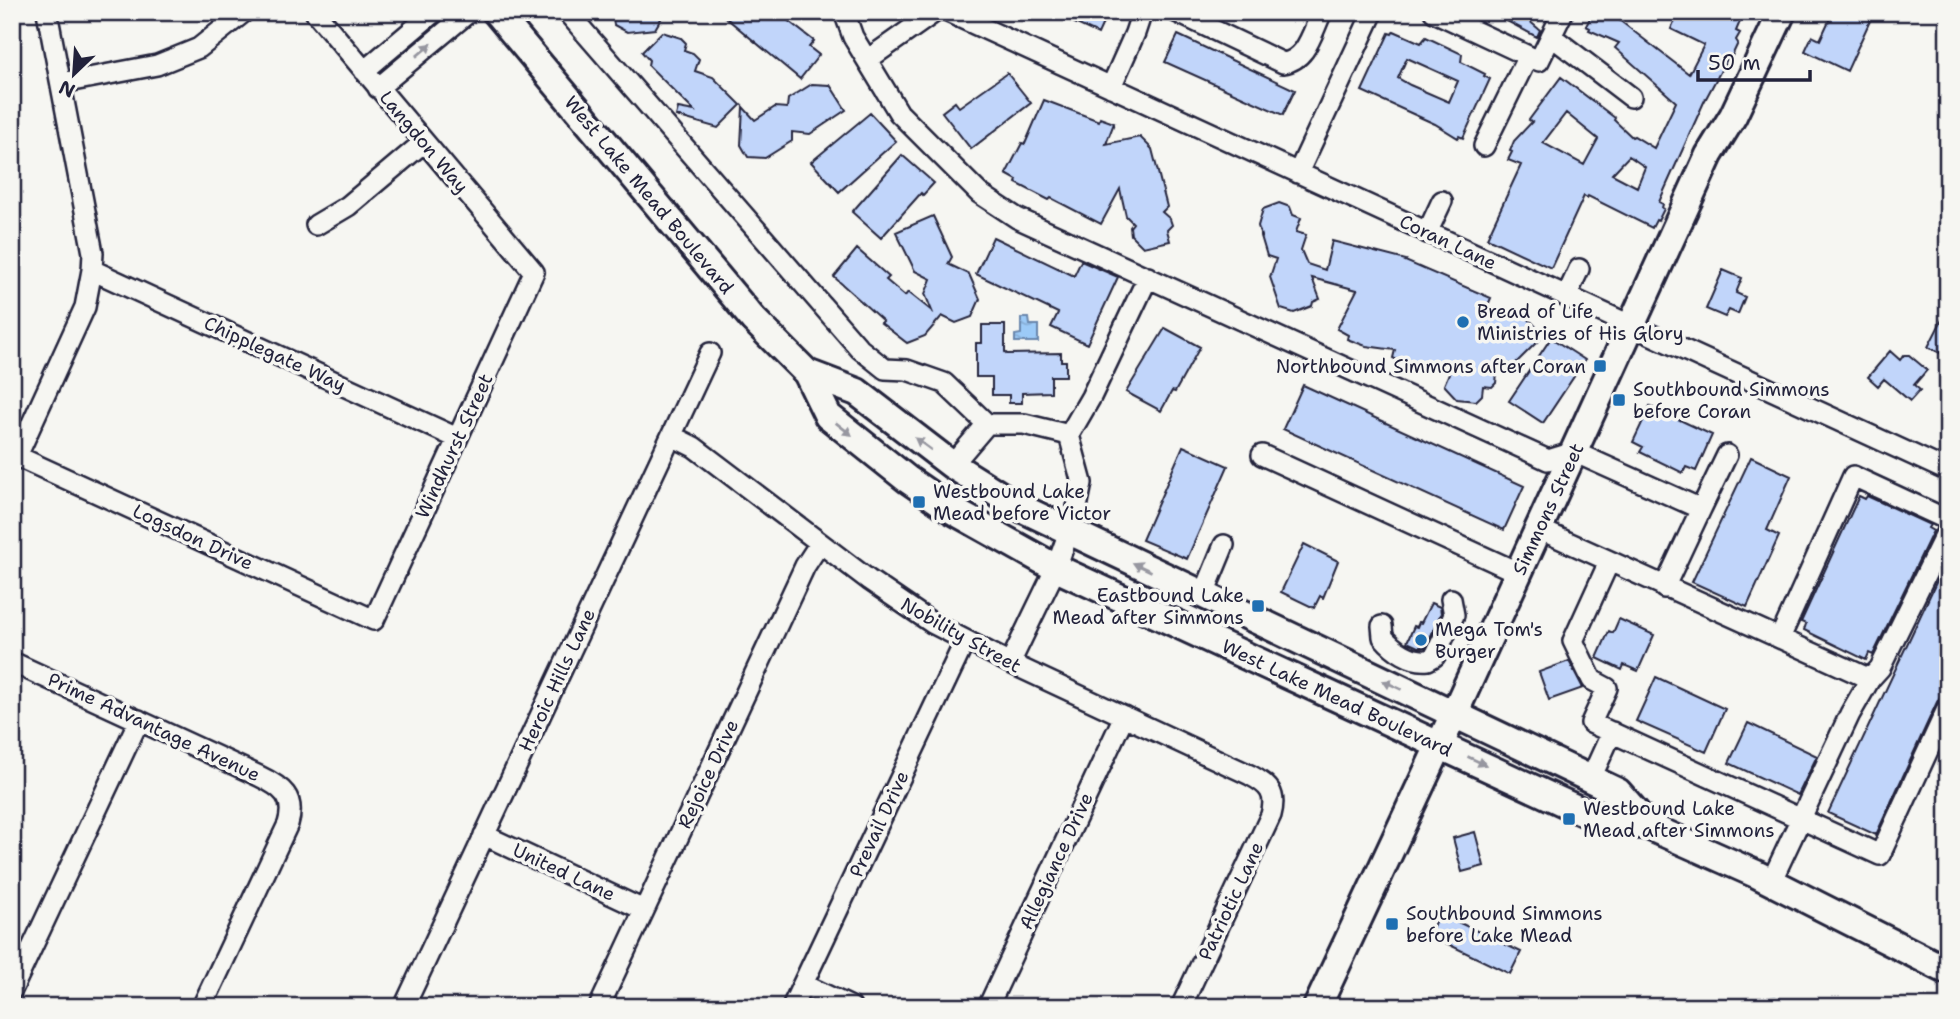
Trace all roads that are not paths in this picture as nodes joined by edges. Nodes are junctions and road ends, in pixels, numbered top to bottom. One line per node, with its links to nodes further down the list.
1 (47, 12): 22 (street)
2 (244, 12): 22 (street)
3 (315, 12): 21 (street, Langdon Way)
4 (434, 12): 21 (street)
5 (469, 12): 24 (street, one-way to 5)
6 (496, 12): 39 (main road, West Lake Mead Boulevard)
7 (567, 12): 40 (street)
8 (844, 12): 20 (street)
9 (935, 12): 20 (street)
10 (948, 12): 23 (street, Coran Lane)
11 (1142, 12): 23 (street)
12 (1176, 12): 13 (street)
13 (1322, 12)
14 (1373, 12): 28 (street)
15 (1434, 12): 19 (street)
16 (1563, 12): 18 (street)
17 (1782, 12): 37 (main road, Simmons Street)
18 (1551, 36): 19 (street); 25 (street)
19 (1528, 55): 27 (street)
20 (867, 60): 35 (street)
21 (364, 71): 24 (street, Langdon Way)
22 (62, 83): 33 (street)
23 (1111, 87): 28 (street, Coran Lane)
24 (378, 88): 26 (street, Langdon Way)
25 (1631, 97)
26 (424, 142): 30 (street); 34 (street, Langdon Way)
27 (1484, 146)
28 (1298, 173): 31 (street, Coran Lane)
29 (1442, 201): 31 (street)
30 (316, 225)
31 (1427, 233): 36 (street, Coran Lane)
32 (1579, 269): 36 (street)
33 (92, 270): 43 (street, Chipplegate Way); 45 (street)
34 (534, 272): 43 (street, Windhurst Street)
35 (1148, 277): 41 (street); 44 (street)
36 (1566, 297): 37 (street, Coran Lane)
37 (1632, 326): 44 (main road, Simmons Street); 49 (street, Coran Lane)
38 (710, 353): 42 (street, Heroic Hills Lane)
39 (807, 373): 48 (main road, West Lake Mead Boulevard, one-way to 39); 58 (main road, West Lake Mead Boulevard, one-way to 58)
40 (987, 424): 41 (street); 48 (street)
41 (1069, 435): 54 (street)
42 (672, 436): 55 (street, Nobility Street); 81 (street, Heroic Hills Lane)
43 (457, 438): 63 (street, Windhurst Street)
44 (1574, 452): 50 (street); 52 (main road, Simmons Street)
45 (15, 455): 63 (street, Logsdon Drive)
46 (1262, 455): 59 (street)
47 (1727, 455): 50 (street)
48 (952, 465): 54 (main road, West Lake Mead Boulevard)
49 (1947, 470)
50 (1701, 509): 60 (street)
51 (1948, 520): 66 (street)
52 (1539, 529): 57 (street); 59 (main road, Simmons Street)
53 (1948, 529): 70 (street)
54 (1068, 532): 58 (street); 61 (main road, West Lake Mead Boulevard, one-way to 54)
55 (820, 543): 67 (street, Nobility Street); 83 (street, Rejoice Drive)
56 (1224, 545): 61 (street)
57 (1609, 562): 60 (street); 75 (street)
58 (1056, 568): 65 (main road, West Lake Mead Boulevard); 69 (street)
59 (1519, 573): 72 (main road, Simmons Street)
60 (1664, 588): 66 (street)
61 (1203, 596): 65 (main road); 72 (main road, West Lake Mead Boulevard, one-way to 61)
62 (1451, 599): 64 (street)
63 (374, 620)
64 (1382, 626)
65 (1188, 629): 76 (main road, West Lake Mead Boulevard)
66 (1780, 638): 70 (street)
67 (965, 641): 69 (street, Nobility Street); 85 (street, Prevail Drive)
68 (12, 662): 74 (street, Prime Advantage Avenue)
69 (1010, 663): 73 (street, Nobility Street)
70 (1870, 679): 79 (street)
71 (1948, 707): 79 (street)
72 (1454, 714): 76 (main road, Simmons Street); 77 (main road, West Lake Mead Boulevard)
73 (1124, 716): 78 (street, Nobility Street); 92 (street, Allegiance Drive)
74 (139, 720): 86 (street); 87 (street, Prime Advantage Avenue)
75 (1612, 733): 77 (street); 79 (street)
76 (1440, 744): 80 (main road, West Lake Mead Boulevard, one-way to 80); 94 (main road, Simmons Street)
77 (1591, 778): 80 (main road, West Lake Mead Boulevard)
78 (1273, 794): 93 (street, Patriotic Lane)
79 (1801, 818): 82 (street)
80 (1648, 826): 82 (main road, West Lake Mead Boulevard)
81 (484, 835): 83 (street, United Lane); 88 (street, Heroic Hills Lane)
82 (1771, 881): 84 (main road, West Lake Mead Boulevard)
83 (644, 910): 89 (street, Rejoice Drive)
84 (1948, 971)
85 (803, 984): 90 (street, Prevail Drive); 91 (street)
86 (12, 990)
87 (202, 1007)
88 (404, 1007)
89 (599, 1007)
90 (792, 1007)
91 (851, 1007)
92 (988, 1007)
93 (1181, 1007)
94 (1317, 1007)

